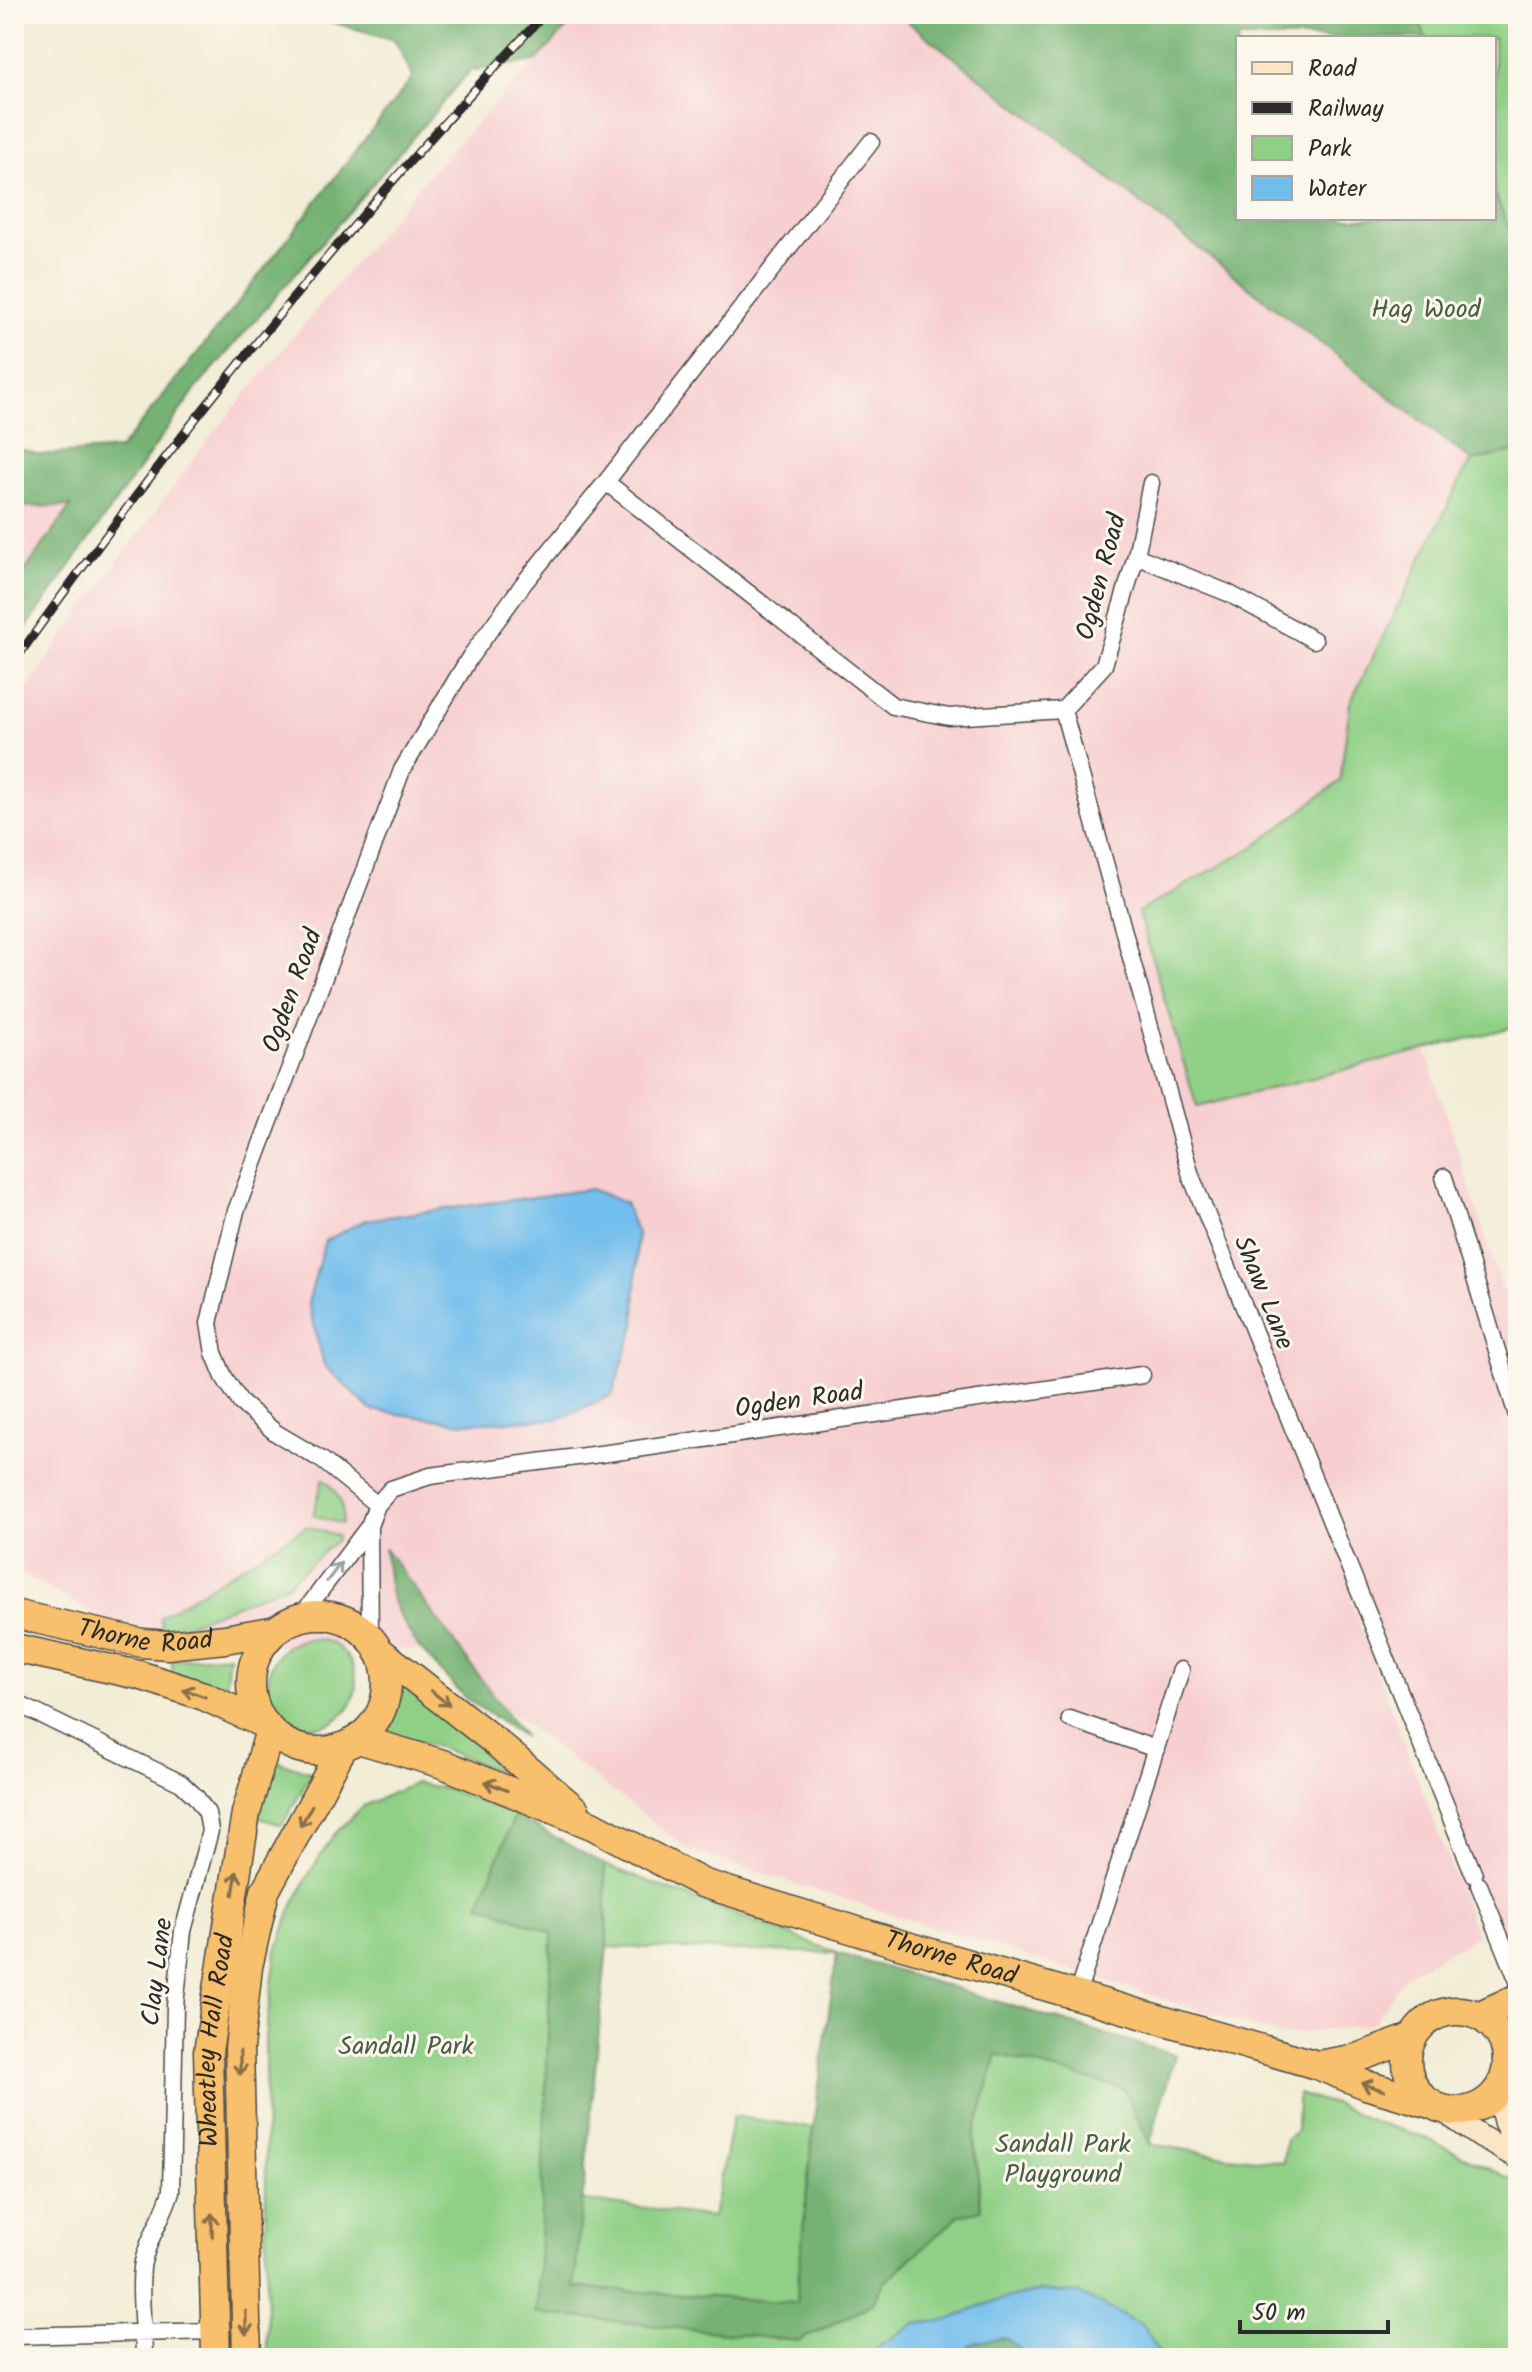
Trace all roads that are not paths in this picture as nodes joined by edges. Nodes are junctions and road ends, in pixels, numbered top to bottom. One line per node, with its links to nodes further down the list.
1 (871, 142): 2 (street, Ogden Road)
2 (606, 482): 6 (street); 10 (street, Ogden Road)
3 (1151, 483): 4 (street, Ogden Road)
4 (1136, 556): 5 (street); 6 (street, Ogden Road)
5 (1314, 640)
6 (1063, 710): 23 (street, Shaw Lane)
7 (1444, 1177): 9 (street)
8 (1142, 1375): 10 (street, Ogden Road)
9 (1518, 1419)
10 (377, 1505): 11 (street)
11 (369, 1526): 13 (street, one-way to 11); 14 (street)
12 (14, 1614): 13 (highway, Thorne Road)
13 (288, 1624): 14 (highway); 19 (highway)
14 (374, 1644): 20 (highway); 22 (highway, Thorne Road, one-way to 22)
15 (14, 1648): 19 (highway, Thorne Road, one-way to 15)
16 (1181, 1670): 21 (street)
17 (14, 1702): 33 (street, Clay Lane)
18 (1070, 1719): 21 (street)
19 (268, 1728): 20 (highway); 35 (highway, Wheatley Hall Road, one-way to 19)
20 (350, 1743): 22 (highway, Thorne Road, one-way to 20); 37 (highway, Wheatley Hall Road, one-way to 37)
21 (1156, 1749): 24 (street)
22 (594, 1826): 24 (highway, Thorne Road)
23 (1518, 1981)
24 (1077, 1995): 28 (highway, Thorne Road)
25 (1518, 1998): 26 (highway)
26 (1480, 2015): 27 (highway); 29 (highway)
27 (1411, 2038): 28 (highway, Thorne Road); 30 (highway)
28 (1317, 2065): 30 (highway, Thorne Road, one-way to 28)
29 (1507, 2078): 30 (highway); 31 (street)
30 (1435, 2106): 32 (street, Thorne Road)
31 (1518, 2148)
32 (1518, 2158)
33 (144, 2333): 34 (street); 35 (street); 36 (street, Clay Lane)
34 (14, 2336)
35 (215, 2344)
36 (144, 2358)
37 (247, 2358)

